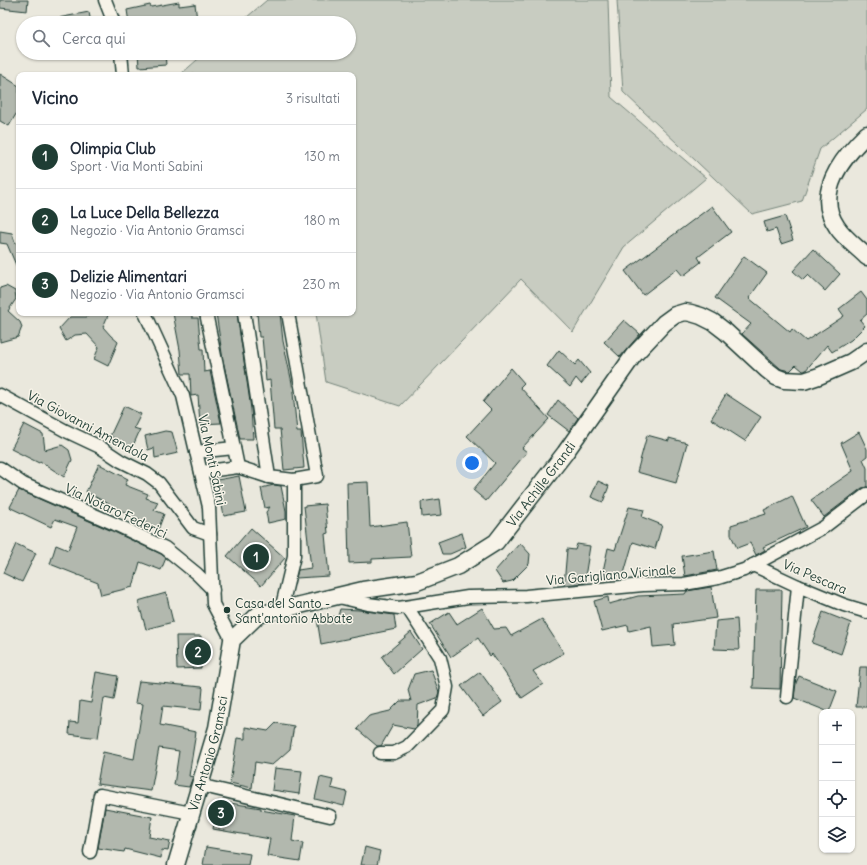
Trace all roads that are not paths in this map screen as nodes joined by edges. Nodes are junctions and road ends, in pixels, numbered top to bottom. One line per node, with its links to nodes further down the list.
1 (106, 0): 2 (street)
2 (112, 16)
3 (121, 60): 4 (street)
4 (122, 72)
5 (867, 134): 6 (main road)
6 (867, 257)
7 (146, 316): 14 (street, Via Monti Sabini)
8 (207, 316): 13 (street)
9 (244, 316): 18 (street)
10 (289, 316): 19 (street)
11 (867, 351): 25 (main road, Via Achille Grandi)
12 (0, 394): 21 (street, Via Giovanni Amendola)
13 (234, 448): 14 (street); 15 (street)
14 (196, 452): 17 (street, Via Monti Sabini)
15 (238, 467): 17 (street); 18 (street)
16 (0, 468): 24 (street, Via Notaro Federici)
17 (201, 472): 21 (street, Via Monti Sabini)
18 (269, 477): 19 (street)
19 (294, 480): 27 (street)
20 (867, 494): 22 (street, Via Garigliano Vicinale)
21 (210, 534): 24 (street, Via Monti Sabini)
22 (753, 565): 23 (street, Via Pescara); 26 (street, Via Garigliano Vicinale)
23 (798, 586): 28 (street, Via Pescara); 30 (street)
24 (212, 590): 29 (street, Via Monti Sabini)
25 (337, 596): 26 (street, Via Garigliano Vicinale); 27 (main road, Via Achille Grandi)
26 (407, 607): 31 (street)
27 (281, 610): 29 (main road, Via Achille Grandi)
28 (867, 612)
29 (232, 640): 32 (main road, Via Antonio Gramsci)
30 (787, 698)
31 (380, 752)
32 (199, 785): 33 (main road, Via Antonio Gramsci); 34 (street)
33 (191, 813): 35 (street); 36 (main road, Via Antonio Gramsci)
34 (330, 816)
35 (90, 852)
36 (176, 865)

